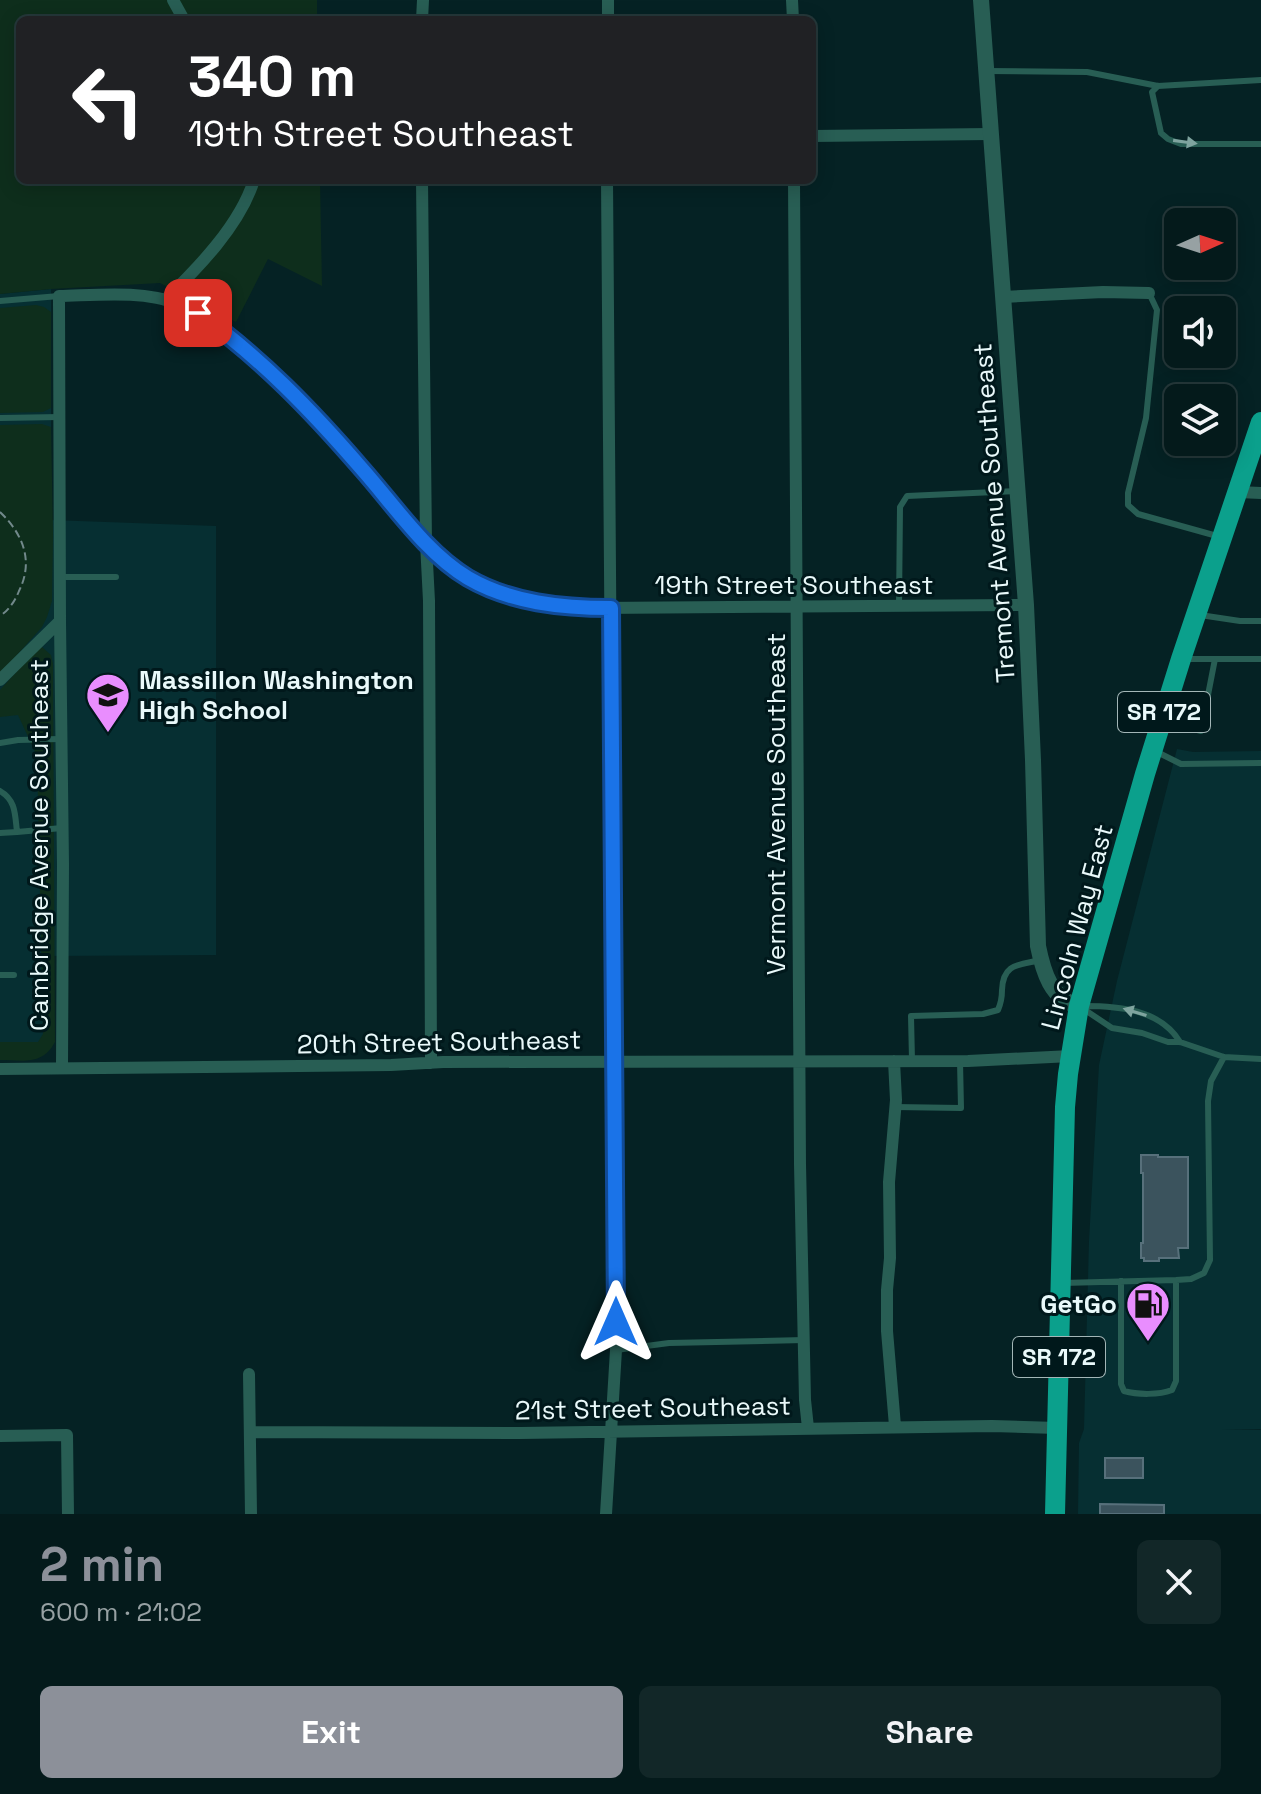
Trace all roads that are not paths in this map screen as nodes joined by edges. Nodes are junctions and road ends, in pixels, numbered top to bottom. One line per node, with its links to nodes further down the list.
1 (981, 0): 2 (street, Tremont Avenue Southeast)
2 (986, 71): 4 (lane); 5 (street, Tremont Avenue Southeast)
3 (1261, 80): 4 (lane)
4 (1158, 86): 7 (lane, one-way to 7)
5 (990, 134): 6 (street); 14 (street, Tremont Avenue Southeast)
6 (816, 136)
7 (1261, 144)
8 (252, 184): 15 (street)
9 (422, 184): 24 (street)
10 (607, 184): 29 (street)
11 (794, 184): 30 (street, Vermont Avenue Southeast)
12 (1149, 293): 14 (street); 23 (lane)
13 (59, 296): 15 (street, 19th Street Southeast); 16 (lane); 17 (street, Cambridge Avenue Southeast)
14 (1003, 297): 20 (street, Tremont Avenue Southeast)
15 (165, 300): 24 (street, 19th Street Southeast)
16 (0, 301)
17 (60, 417): 18 (lane); 25 (street, Cambridge Avenue Southeast)
18 (0, 418)
19 (1261, 422): 21 (main road, Lincoln Way East / SR 172)
20 (1017, 491): 27 (street, Tremont Avenue Southeast); 28 (lane)
21 (1238, 492): 22 (street); 23 (main road, Lincoln Way East / SR 172)
22 (1261, 493)
23 (1222, 538): 31 (main road, Lincoln Way East / SR 172)
24 (426, 543): 29 (street, 19th Street Southeast); 60 (street)
25 (60, 577): 26 (lane); 32 (street, Cambridge Avenue Southeast)
26 (116, 577)
27 (1026, 605): 28 (street, 19th Street Southeast); 47 (street, Tremont Avenue Southeast)
28 (899, 607): 30 (street, 19th Street Southeast)
29 (611, 608): 30 (street, 19th Street Southeast); 58 (street)
30 (797, 608): 59 (street, Vermont Avenue Southeast)
31 (1196, 614): 33 (lane); 34 (main road, Lincoln Way East / SR 172)
32 (60, 621): 37 (street); 39 (street, Cambridge Avenue Southeast)
33 (1261, 621)
34 (1181, 659): 35 (lane); 38 (main road, Lincoln Way East / SR 172)
35 (1215, 659): 36 (lane); 38 (lane)
36 (1261, 659)
37 (0, 680)
38 (1161, 720): 41 (main road, Lincoln Way East / SR 172)
39 (61, 739): 40 (lane); 44 (street, Cambridge Avenue Southeast)
40 (0, 743)
41 (1152, 749): 42 (lane); 50 (main road, Lincoln Way East / SR 172)
42 (1261, 763)
43 (0, 791): 45 (lane)
44 (62, 828): 45 (lane); 61 (street, Cambridge Avenue Southeast)
45 (17, 832): 46 (lane)
46 (0, 833)
47 (1041, 960): 50 (street, Tremont Avenue Southeast); 56 (lane)
48 (0, 975): 49 (lane)
49 (14, 975)
50 (1079, 1006): 51 (lane); 51 (lane, one-way to 50); 52 (main road, Lincoln Way East / SR 172)
51 (1180, 1042): 53 (lane)
52 (1071, 1056): 57 (street, 20th Street Southeast); 66 (main road, Lincoln Way East / SR 172)
53 (1224, 1057): 54 (lane); 64 (lane)
54 (1261, 1059)
55 (894, 1061): 56 (street, 20th Street Southeast); 59 (street, 20th Street Southeast); 63 (street)
56 (912, 1061): 57 (street, 20th Street Southeast)
57 (960, 1061): 63 (lane)
58 (615, 1062): 59 (street, 20th Street Southeast); 60 (street, 20th Street Southeast); 68 (street)
59 (800, 1062): 67 (street, Vermont Avenue Southeast)
60 (431, 1063): 61 (street, 20th Street Southeast)
61 (62, 1068): 62 (street, 20th Street Southeast)
62 (0, 1069)
63 (895, 1107): 70 (street)
64 (1176, 1280): 65 (lane); 65 (lane)
65 (1121, 1281): 66 (lane)
66 (1060, 1283): 72 (main road, Lincoln Way East / SR 172)
67 (804, 1340): 68 (lane); 71 (street, Vermont Avenue Southeast)
68 (616, 1350): 73 (street)
69 (249, 1374): 74 (street)
70 (895, 1426): 71 (street, 21st Street Southeast); 72 (street, 21st Street Southeast)
71 (808, 1428): 73 (street, 21st Street Southeast)
72 (1057, 1428): 79 (main road, Lincoln Way East / SR 172)
73 (613, 1430): 74 (street, 21st Street Southeast); 78 (street)
74 (250, 1432): 77 (street)
75 (0, 1436): 76 (street)
76 (68, 1514)
77 (251, 1514)
78 (606, 1514)
79 (1055, 1514)

